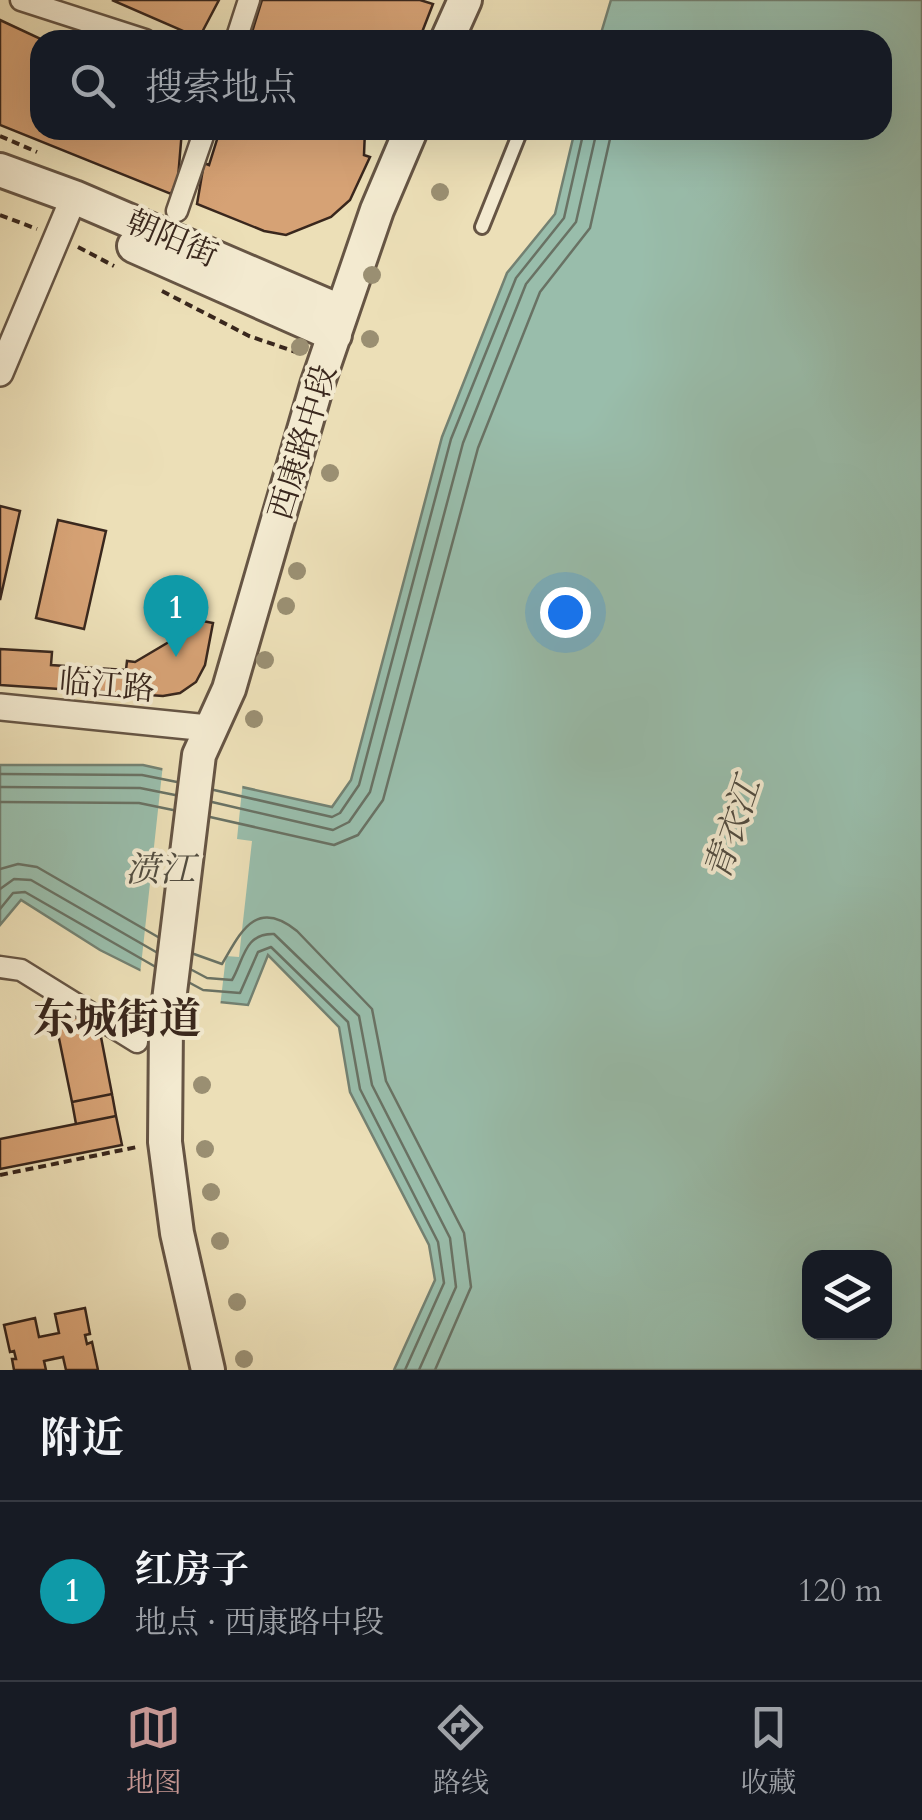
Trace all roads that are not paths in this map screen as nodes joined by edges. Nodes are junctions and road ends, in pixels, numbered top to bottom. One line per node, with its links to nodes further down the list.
1 (21, 0): 4 (street)
2 (249, 0): 5 (street)
3 (465, 0): 6 (street)
4 (113, 30)
5 (239, 30)
6 (454, 30)
7 (202, 140): 13 (street)
8 (407, 140): 15 (street, 西康路中段)
9 (517, 140): 14 (lane)
10 (0, 170): 12 (street, 朝阳街)
11 (0, 191): 12 (street, 朝阳街)
12 (70, 206): 15 (street, 朝阳街); 16 (street)
13 (177, 211)
14 (482, 228)
15 (338, 324): 18 (street, 西康路中段)
16 (0, 373)
17 (0, 707): 18 (street, 临江路)
18 (203, 742): 21 (street)
19 (0, 968): 20 (street)
20 (136, 1042)
21 (208, 1370)

